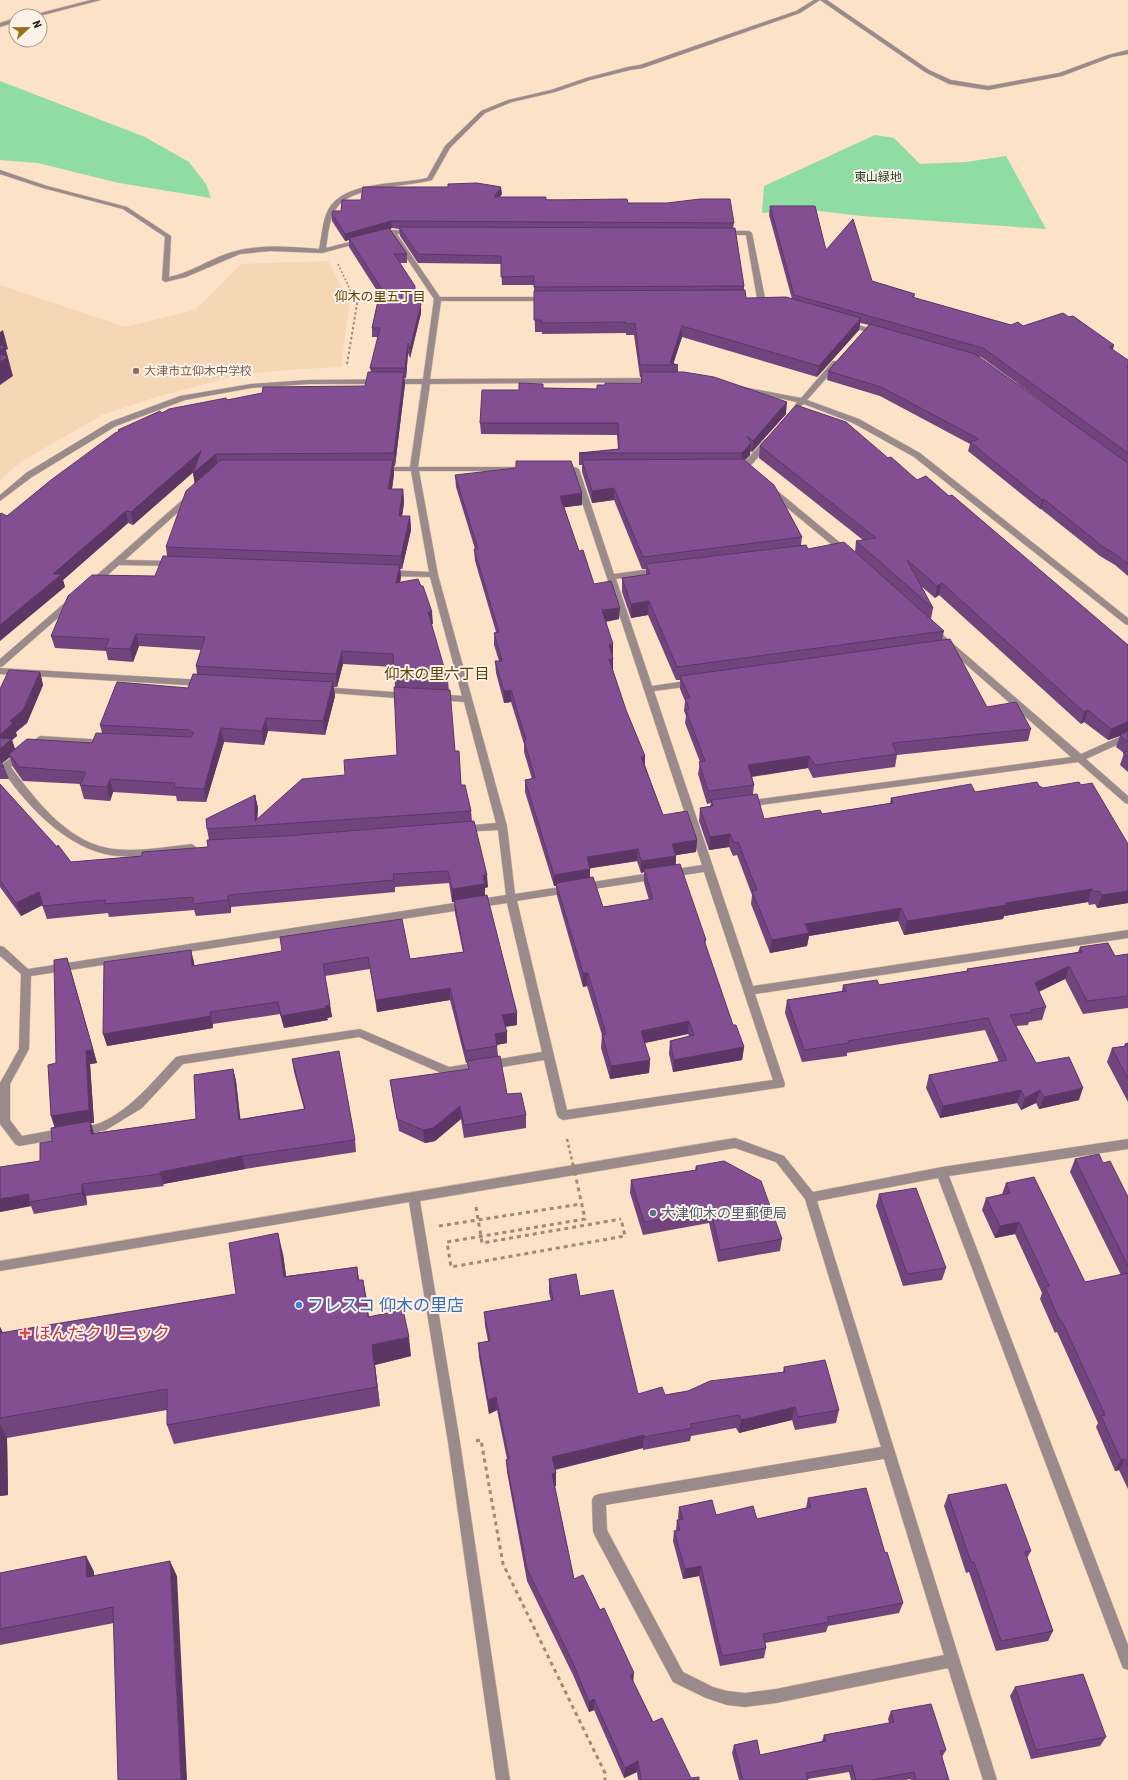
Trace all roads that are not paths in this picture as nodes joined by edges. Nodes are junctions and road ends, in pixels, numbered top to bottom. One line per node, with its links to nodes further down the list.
1 (98, 0): 4 (street)
2 (818, 0): 12 (street)
3 (823, 0): 5 (street)
4 (48, 12)
5 (1128, 52)
6 (0, 172): 12 (street)
7 (392, 232): 8 (street); 10 (street); 14 (street)
8 (416, 232)
9 (717, 233): 13 (street)
10 (384, 234)
11 (369, 238): 12 (street)
12 (322, 251)
13 (753, 298)
14 (438, 299): 15 (street); 19 (street)
15 (556, 299)
16 (836, 320): 17 (street)
17 (888, 336)
18 (840, 359): 22 (street)
19 (426, 380): 20 (street); 25 (street); 32 (street)
20 (660, 380)
21 (731, 387): 22 (street)
22 (803, 401): 23 (street); 45 (street)
23 (793, 412)
24 (774, 434): 29 (street)
25 (414, 468): 26 (street); 27 (street); 40 (street)
26 (375, 469)
27 (529, 469)
28 (575, 469): 41 (street)
29 (744, 470)
30 (763, 483): 33 (street)
31 (198, 491): 36 (street)
32 (0, 498)
33 (842, 549): 34 (street); 35 (street)
34 (827, 550)
35 (854, 559)
36 (117, 562): 37 (street); 42 (street)
37 (180, 565)
38 (665, 570): 41 (street)
39 (378, 572): 40 (street)
40 (434, 575): 54 (street)
41 (610, 577): 52 (street)
42 (88, 588)
43 (76, 598): 48 (street)
44 (923, 621): 46 (street)
45 (1128, 622)
46 (952, 647): 47 (street); 57 (street)
47 (936, 650)
48 (0, 664)
49 (0, 671): 51 (street)
50 (702, 682): 52 (street)
51 (209, 684)
52 (648, 689): 63 (street)
53 (311, 690): 54 (street)
54 (468, 699): 60 (street)
55 (1128, 736): 57 (street)
56 (119, 743): 62 (street)
57 (1079, 759): 58 (street); 59 (street)
58 (1128, 801)
59 (736, 805)
60 (502, 826): 61 (street); 64 (street)
61 (457, 830)
62 (200, 848)
63 (707, 868): 64 (street); 68 (street)
64 (511, 899): 67 (street); 69 (street)
65 (1128, 934): 68 (street)
66 (0, 950): 67 (street)
67 (26, 973): 69 (street)
68 (748, 990): 69 (street)
69 (548, 1055)
70 (1128, 1144): 71 (street)
71 (942, 1172): 73 (street); 77 (street)
72 (414, 1197): 73 (street); 74 (street); 78 (street)
73 (810, 1197): 75 (street)
74 (0, 1266)
75 (889, 1452): 76 (street); 76 (street)
76 (953, 1660): 79 (street)
77 (1128, 1662)
78 (503, 1780)
79 (990, 1780)

